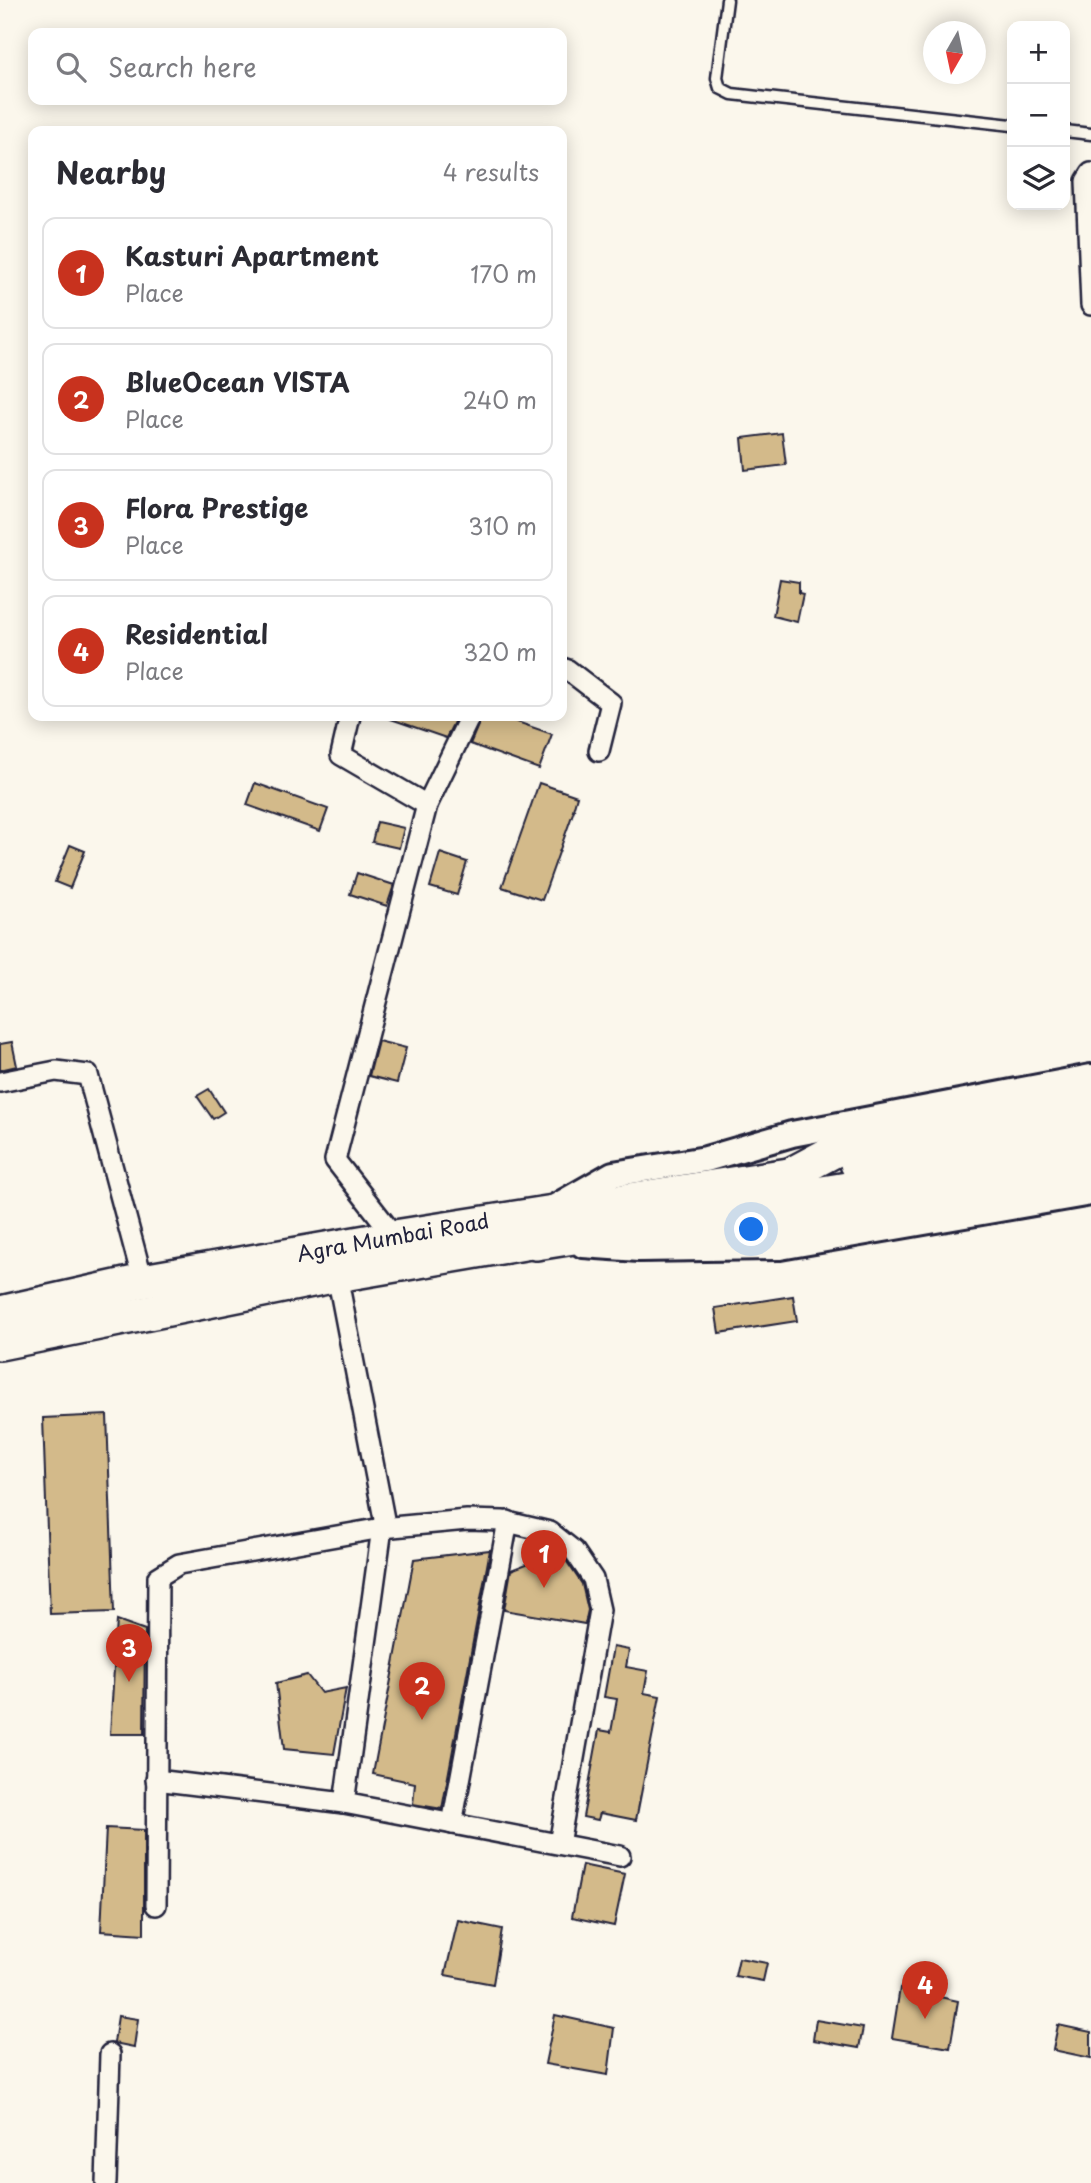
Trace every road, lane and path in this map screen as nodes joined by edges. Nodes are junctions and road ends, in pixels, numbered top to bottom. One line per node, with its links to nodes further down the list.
1 (727, 0): 2 (lane)
2 (1007, 124)
3 (1070, 132): 4 (lane)
4 (1091, 134)
5 (1091, 173): 6 (street)
6 (1091, 305)
7 (567, 670): 10 (street)
8 (349, 721): 11 (street)
9 (468, 721): 11 (street)
10 (599, 751)
11 (428, 805): 22 (street)
12 (1091, 1077): 20 (street)
13 (0, 1082): 24 (street)
14 (1091, 1100): 18 (main road)
15 (1091, 1123): 18 (highway)
16 (1091, 1152): 21 (highway)
17 (1091, 1170): 21 (main road)
18 (789, 1175): 20 (highway, Agra Mumbai Road)
19 (1091, 1193): 20 (street)
20 (541, 1226): 21 (highway); 22 (highway, Agra Mumbai Road); 23 (highway, Agra Mumbai Road)
21 (609, 1228)
22 (395, 1237): 24 (highway, Agra Mumbai Road)
23 (337, 1275): 26 (highway, Agra Mumbai Road); 28 (street)
24 (143, 1281): 25 (highway, Agra Mumbai Road)
25 (0, 1313)
26 (0, 1343)
27 (508, 1521): 28 (street); 31 (street); 32 (street)
28 (382, 1528): 29 (street); 30 (street)
29 (156, 1780): 30 (street); 34 (street)
30 (344, 1803): 31 (street)
31 (452, 1824): 32 (street)
32 (559, 1844): 33 (street)
33 (620, 1856)
34 (156, 1905)
35 (110, 2054): 36 (street)
36 (106, 2183)

